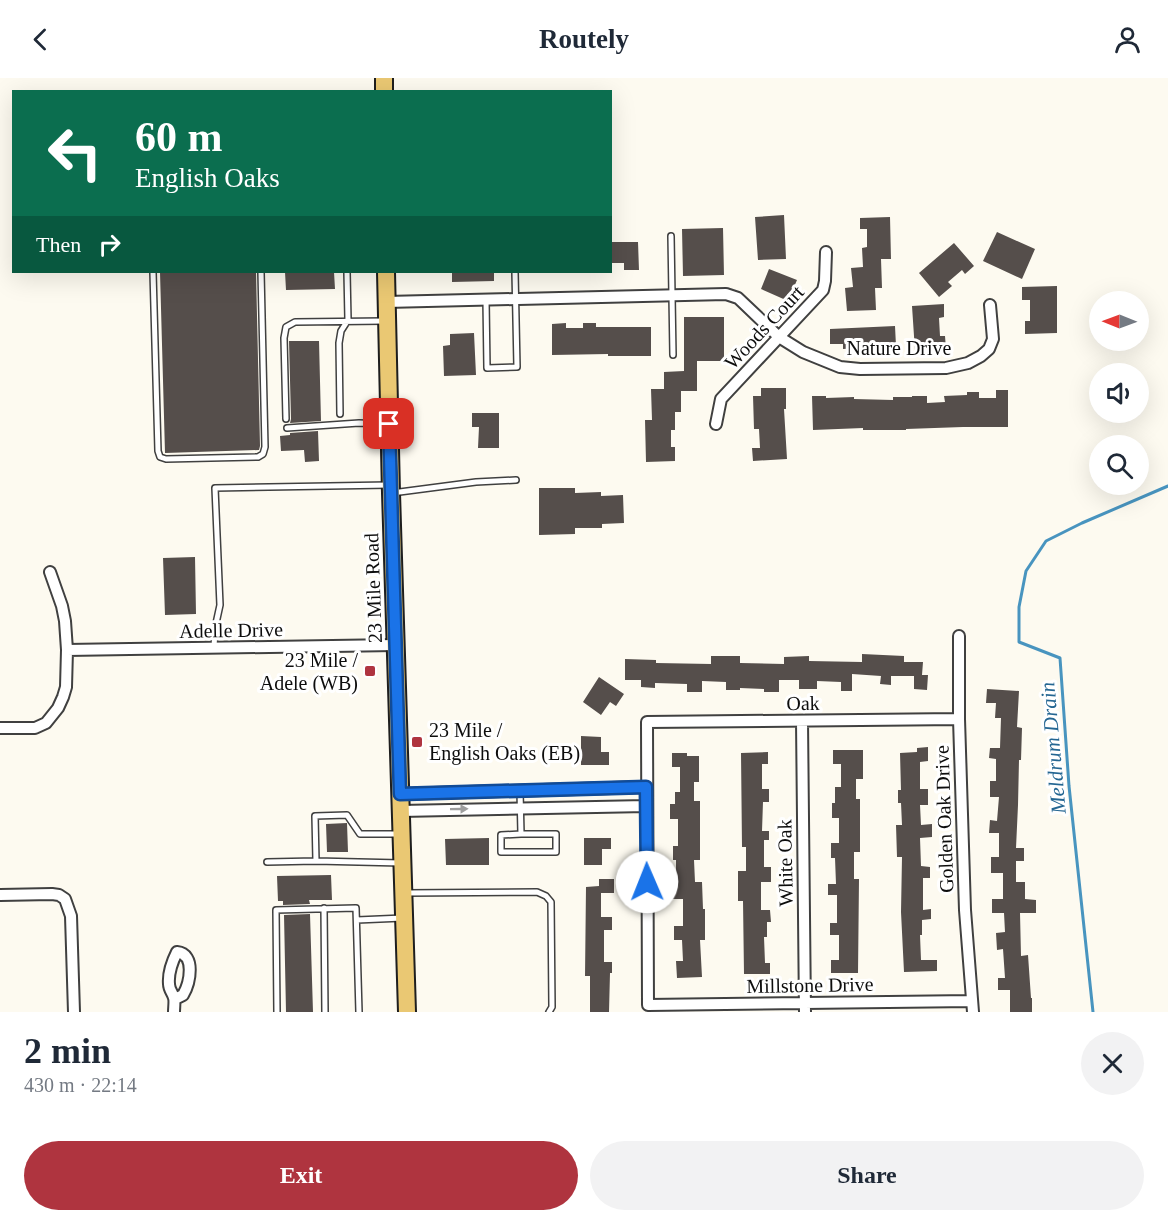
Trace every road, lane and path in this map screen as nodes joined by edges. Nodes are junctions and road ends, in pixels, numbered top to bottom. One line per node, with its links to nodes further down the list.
1 (671, 236): 8 (lane)
2 (826, 252): 15 (street, Woods Court)
3 (153, 273): 4 (lane)
4 (261, 273)
5 (348, 273): 13 (lane)
6 (386, 273): 11 (main road, 23 Mile Road)
7 (515, 273): 10 (lane)
8 (672, 294): 10 (street, Nature Drive); 15 (street, Nature Drive); 16 (lane)
9 (486, 299): 10 (street, Nature Drive); 10 (lane); 11 (street, Nature Drive)
10 (516, 299)
11 (386, 302): 14 (main road, 23 Mile Road)
12 (990, 305): 15 (street, Nature Drive)
13 (348, 320): 14 (lane); 17 (lane); 18 (lane)
14 (387, 321): 19 (main road, 23 Mile Road)
15 (779, 337): 20 (street, Woods Court)
16 (673, 355)
17 (340, 414)
18 (286, 419)
19 (389, 424): 21 (lane); 23 (main road, 23 Mile Road)
20 (716, 424)
21 (287, 428)
22 (516, 480): 23 (lane)
23 (391, 489): 26 (main road, 23 Mile Road); 27 (lane)
24 (50, 572): 28 (street)
25 (959, 636): 29 (street, Golden Oak Drive)
26 (395, 645): 27 (street, Adelle Drive); 34 (main road, 23 Mile Road)
27 (214, 648): 28 (street, Adelle Drive)
28 (67, 650): 31 (street)
29 (959, 719): 30 (street, Oak); 48 (street, Golden Oak Drive)
30 (802, 721): 32 (street, Oak); 49 (street, White Oak)
31 (0, 728)
32 (646, 787): 33 (street); 35 (street)
33 (520, 791): 34 (street); 36 (lane)
34 (400, 802): 36 (street, one-way to 36); 37 (main road, 23 Mile Road)
35 (646, 806): 36 (street); 49 (street, Millstone Drive)
36 (521, 808): 38 (lane)
37 (402, 834): 39 (lane); 41 (main road, 23 Mile Road)
38 (521, 834): 38 (lane)
39 (316, 861): 40 (lane); 41 (lane)
40 (267, 862)
41 (402, 863): 42 (main road, 23 Mile Road)
42 (404, 893): 45 (main road, 23 Mile Road); 56 (lane)
43 (0, 895): 50 (street)
44 (324, 908): 46 (lane); 52 (lane); 53 (lane)
45 (404, 918): 46 (lane); 55 (main road, 23 Mile Road)
46 (357, 920): 54 (lane)
47 (175, 999): 47 (street); 51 (street)
48 (973, 1006): 49 (street, Millstone Drive)
49 (805, 1008)
50 (74, 1012)
51 (174, 1012)
52 (277, 1012)
53 (325, 1012)
54 (359, 1012)
55 (407, 1012)
56 (549, 1012)

